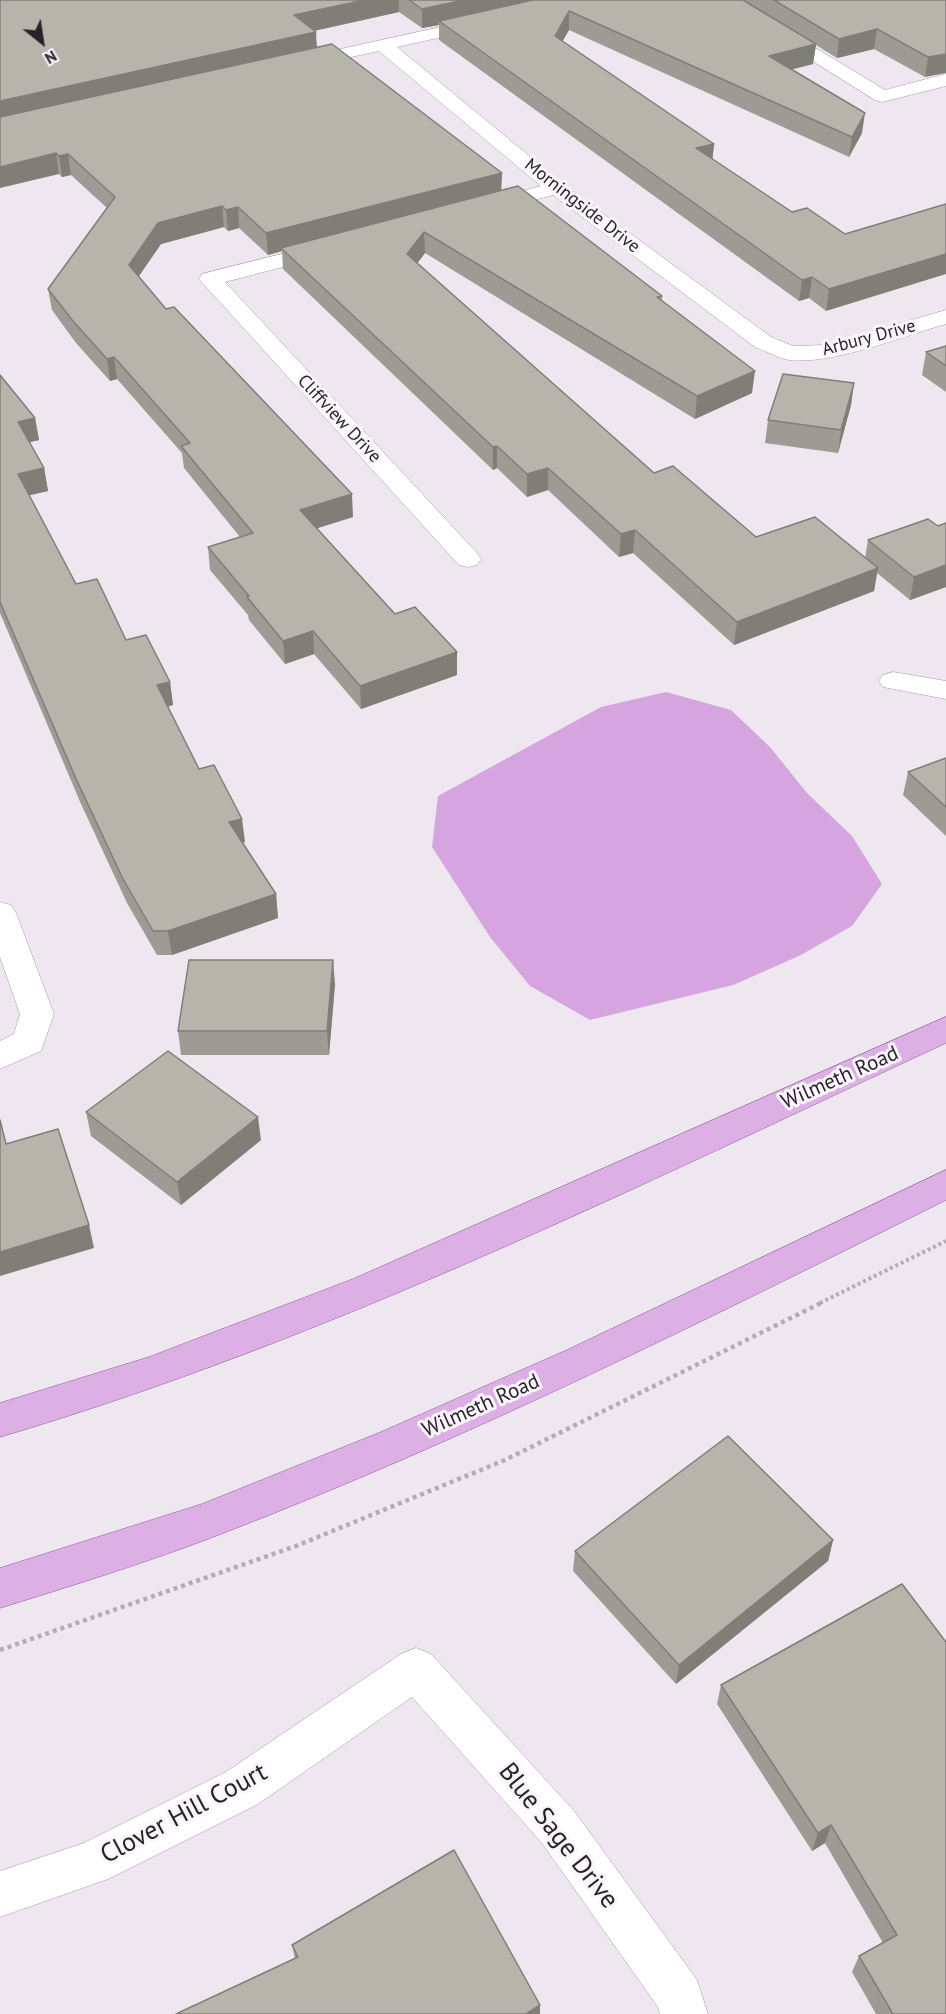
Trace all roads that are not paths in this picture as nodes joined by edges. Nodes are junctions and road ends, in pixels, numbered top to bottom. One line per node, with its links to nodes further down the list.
1 (724, 0): 5 (street)
2 (495, 20): 3 (street)
3 (383, 45): 4 (street); 6 (street, Morningside Drive)
4 (279, 68)
5 (946, 80)
6 (556, 188): 7 (street); 10 (street, Morningside Drive)
7 (464, 212)
8 (348, 243): 11 (street, Cliffview Drive)
9 (946, 317): 10 (street, Arbury Drive)
10 (790, 353)
11 (468, 559)
12 (893, 681): 13 (street)
13 (946, 690)
14 (0, 913): 16 (street)
15 (946, 1029): 18 (main road, Wilmeth Road)
16 (0, 1056)
17 (946, 1184): 19 (main road, Wilmeth Road)
18 (0, 1420)
19 (0, 1588)
20 (416, 1669): 21 (street, Clover Hill Court); 22 (street, Blue Sage Drive)
21 (0, 1894)
22 (684, 2014)

